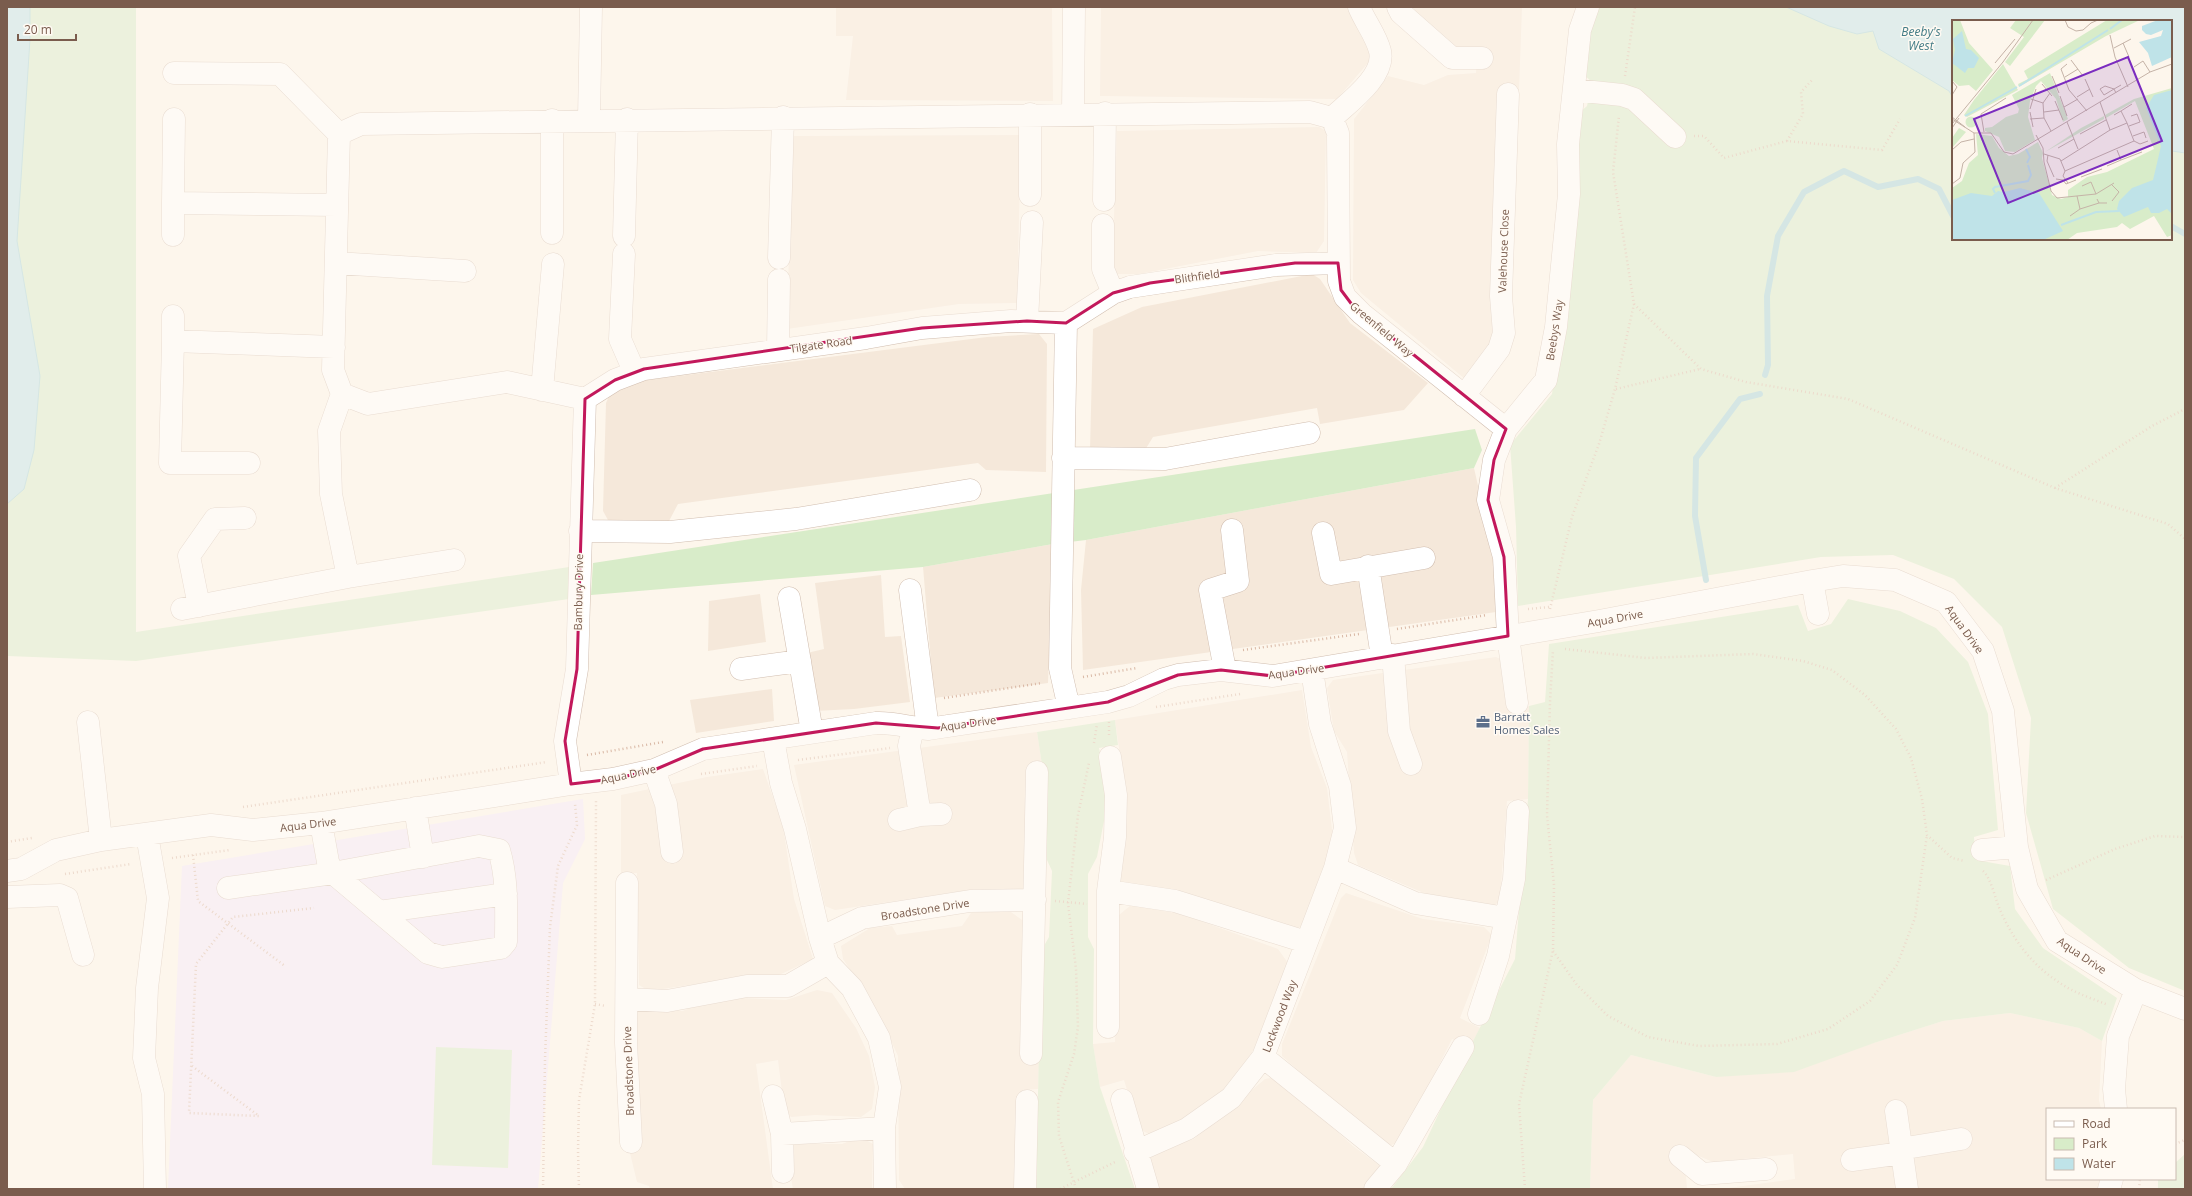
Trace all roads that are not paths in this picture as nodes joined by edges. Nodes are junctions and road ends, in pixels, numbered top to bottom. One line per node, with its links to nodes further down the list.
1 (591, 7): 16 (street)
2 (1074, 7): 12 (street)
3 (1359, 7): 14 (street)
4 (1398, 7): 6 (street)
5 (1588, 7): 8 (street, Beebys Way)
6 (1482, 58)
7 (174, 73): 19 (street)
8 (1574, 90): 20 (street); 47 (street, Beebys Way)
9 (1508, 94): 45 (street, Valehouse Close)
10 (1105, 113): 12 (street); 14 (street); 22 (street)
11 (1030, 114): 12 (street); 13 (street); 21 (street)
12 (1073, 114)
13 (783, 117): 17 (street); 29 (street)
14 (1332, 118): 31 (street, Greenfield Way)
15 (174, 119): 23 (street)
16 (589, 119): 17 (street); 18 (street)
17 (627, 119): 42 (street)
18 (552, 120): 19 (street); 27 (street)
19 (338, 134): 24 (street)
20 (1675, 137)
21 (1030, 195)
22 (1104, 200)
23 (173, 203): 24 (street); 28 (street)
24 (337, 205): 30 (street)
25 (1032, 222): 37 (street)
26 (1103, 225): 35 (street)
27 (552, 233)
28 (173, 235)
29 (779, 258)
30 (336, 263): 33 (street); 40 (street)
31 (1338, 263): 35 (street, Blithfield); 45 (street, Greenfield Way)
32 (553, 264): 43 (street)
33 (466, 271)
34 (779, 280): 41 (street)
35 (1113, 293): 38 (street, Blithfield)
36 (173, 316): 39 (street)
37 (1027, 321): 38 (street, Tilgate Road); 41 (street, Tilgate Road)
38 (1066, 322): 49 (street)
39 (173, 341): 40 (street); 50 (street)
40 (334, 347): 44 (street)
41 (778, 350): 42 (street, Tilgate Road)
42 (634, 371): 46 (street, Tilgate Road)
43 (542, 390): 44 (street); 46 (street)
44 (342, 394): 59 (street)
45 (1464, 396): 47 (street, Greenfield Way)
46 (585, 399): 54 (street, Bambury Drive)
47 (1506, 429): 64 (street, Beebys Way)
48 (1309, 433): 49 (street)
49 (1063, 458): 71 (street)
50 (248, 464)
51 (970, 490): 54 (street)
52 (245, 518): 59 (street)
53 (1232, 530): 68 (street)
54 (580, 531): 80 (street, Bambury Drive)
55 (1323, 533): 58 (street)
56 (1424, 558): 58 (street)
57 (454, 560): 59 (street)
58 (1368, 566): 65 (street)
59 (348, 577)
60 (1812, 581): 63 (street); 64 (street, Aqua Drive); 87 (street, Aqua Drive)
61 (910, 590): 73 (street)
62 (789, 598): 66 (street)
63 (1818, 614)
64 (1508, 636): 65 (street, Aqua Drive); 70 (street, Beebys Way)
65 (1387, 656): 69 (street, Aqua Drive); 77 (street)
66 (800, 661): 67 (street); 74 (street)
67 (741, 669)
68 (1225, 670): 69 (street, Aqua Drive); 71 (street, Aqua Drive)
69 (1312, 670): 91 (street, Lockwood Way)
70 (1517, 703)
71 (1068, 708): 73 (street, Aqua Drive)
72 (88, 722): 86 (street)
73 (920, 728): 74 (street, Aqua Drive); 83 (street)
74 (812, 732): 75 (street, Aqua Drive)
75 (773, 739): 78 (street, Aqua Drive); 102 (street)
76 (1097, 755): 98 (street)
77 (1411, 764)
78 (654, 770): 80 (street, Aqua Drive); 88 (street)
79 (1037, 772): 99 (street)
80 (570, 784): 81 (street, Aqua Drive)
81 (415, 808): 84 (street, Aqua Drive); 89 (street)
82 (1518, 811): 101 (street)
83 (920, 816)
84 (321, 823): 85 (street, Aqua Drive); 93 (street)
85 (147, 835): 86 (street, Aqua Drive); 131 (street)
86 (101, 840): 92 (street, Aqua Drive)
87 (2017, 847): 90 (street); 106 (street, Aqua Drive)
88 (672, 852)
89 (423, 857): 93 (street); 96 (street)
90 (1976, 860)
91 (1335, 868): 101 (street); 103 (street, Lockwood Way)
92 (7, 871)
93 (333, 873): 95 (street); 100 (street)
94 (627, 883): 107 (street, Broadstone Drive)
95 (228, 888)
96 (506, 894): 100 (street); 100 (street)
97 (7, 897): 104 (street)
98 (1108, 898): 103 (street); 110 (street)
99 (1035, 900): 102 (street, Broadstone Drive); 112 (street)
100 (379, 912)
101 (1506, 918): 109 (street)
102 (820, 938): 105 (street)
103 (1306, 942): 113 (street, Lockwood Way)
104 (83, 954)
105 (828, 963): 107 (street); 119 (street)
106 (2136, 990): 108 (street, Aqua Drive); 117 (street)
107 (627, 1000): 122 (street, Broadstone Drive)
108 (2185, 1008)
109 (1479, 1014)
110 (1108, 1027)
111 (1463, 1047): 127 (street)
112 (1031, 1054)
113 (1263, 1057): 124 (street, Lockwood Way); 127 (street)
114 (773, 1096): 120 (street)
115 (1122, 1100): 124 (street)
116 (1027, 1101): 133 (street)
117 (2116, 1108)
118 (1896, 1111): 123 (street)
119 (884, 1128): 120 (street); 132 (street)
120 (782, 1134): 129 (street)
121 (1961, 1139): 123 (street)
122 (631, 1142)
123 (1901, 1151): 126 (street); 136 (street)
124 (1136, 1152): 134 (street)
125 (1680, 1156): 130 (street)
126 (1852, 1160)
127 (1396, 1164): 135 (street)
128 (1766, 1168): 130 (street)
129 (783, 1172)
130 (1700, 1182)
131 (155, 1189)
132 (885, 1189)
133 (1025, 1189)
134 (1148, 1189)
135 (1375, 1189)
136 (1907, 1189)

